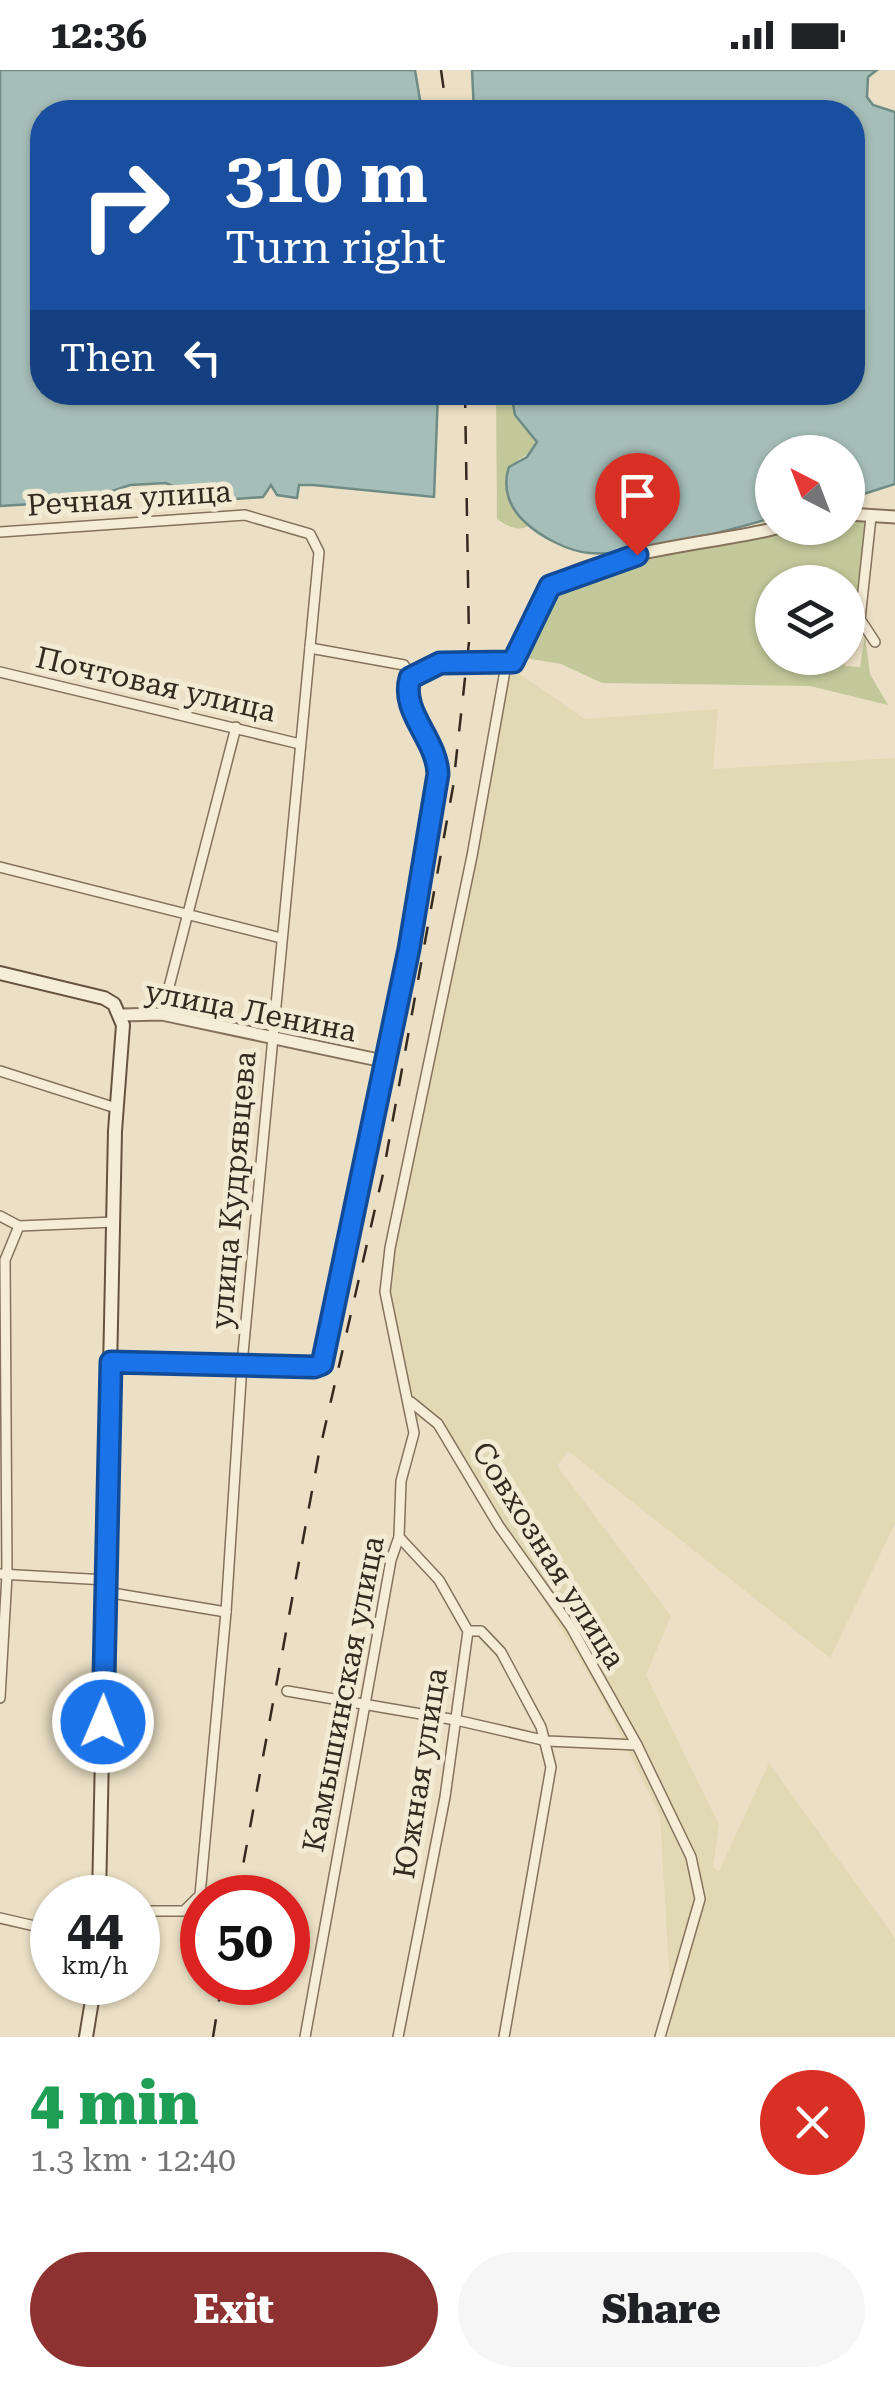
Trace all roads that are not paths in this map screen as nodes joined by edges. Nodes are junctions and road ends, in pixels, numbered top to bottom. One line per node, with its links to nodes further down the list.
1 (865, 515): 2 (street)
2 (871, 516): 3 (street); 7 (street)
3 (895, 517)
4 (0, 532): 6 (street, Речная улица)
5 (755, 532): 9 (street)
6 (316, 540): 8 (street, улица Кудрявцева)
7 (875, 642)
8 (310, 648): 11 (street); 13 (street, улица Кудрявцева)
9 (506, 665): 11 (street); 29 (street)
10 (0, 672): 12 (street, Почтовая улица)
11 (411, 677): 21 (street)
12 (236, 727): 13 (street, Почтовая улица); 15 (street)
13 (300, 744): 16 (street, улица Кудрявцева)
14 (0, 867): 15 (street)
15 (188, 915): 16 (street); 19 (street)
16 (281, 938): 20 (street, улица Кудрявцева)
17 (0, 973): 18 (main road, улица Ленина)
18 (121, 1014): 19 (street, улица Ленина); 23 (main road)
19 (162, 1014): 20 (street, улица Ленина)
20 (273, 1038): 21 (street, улица Ленина); 28 (street, улица Кудрявцева)
21 (382, 1061): 28 (street)
22 (0, 1071): 23 (street)
23 (116, 1108): 25 (main road)
24 (0, 1216): 26 (street)
25 (114, 1222): 26 (street); 27 (main road)
26 (19, 1226): 31 (street)
27 (111, 1362): 28 (street); 32 (main road)
28 (242, 1364): 33 (street, улица Кудрявцева)
29 (409, 1400): 30 (street, Камышинская улица); 40 (street, Совхозная улица)
30 (399, 1537): 34 (street, Южная улица); 37 (street, Камышинская улица)
31 (3, 1574): 32 (street); 36 (street)
32 (106, 1586): 33 (street); 41 (main road)
33 (226, 1612): 42 (street, улица Кудрявцева)
34 (468, 1631): 38 (street, Южная улица); 39 (street)
35 (287, 1691): 37 (street)
36 (0, 1698)
37 (365, 1704): 38 (street); 47 (street, Камышинская улица)
38 (456, 1720): 39 (street); 48 (street, Южная улица)
39 (547, 1741): 40 (street); 49 (street)
40 (637, 1745): 50 (street, Совхозная улица)
41 (100, 1875)
42 (160, 1912)
43 (0, 1918): 44 (street)
44 (30, 1925)
45 (91, 2005): 46 (main road)
46 (86, 2037)
47 (305, 2037)
48 (398, 2037)
49 (504, 2037)
50 (660, 2037)

